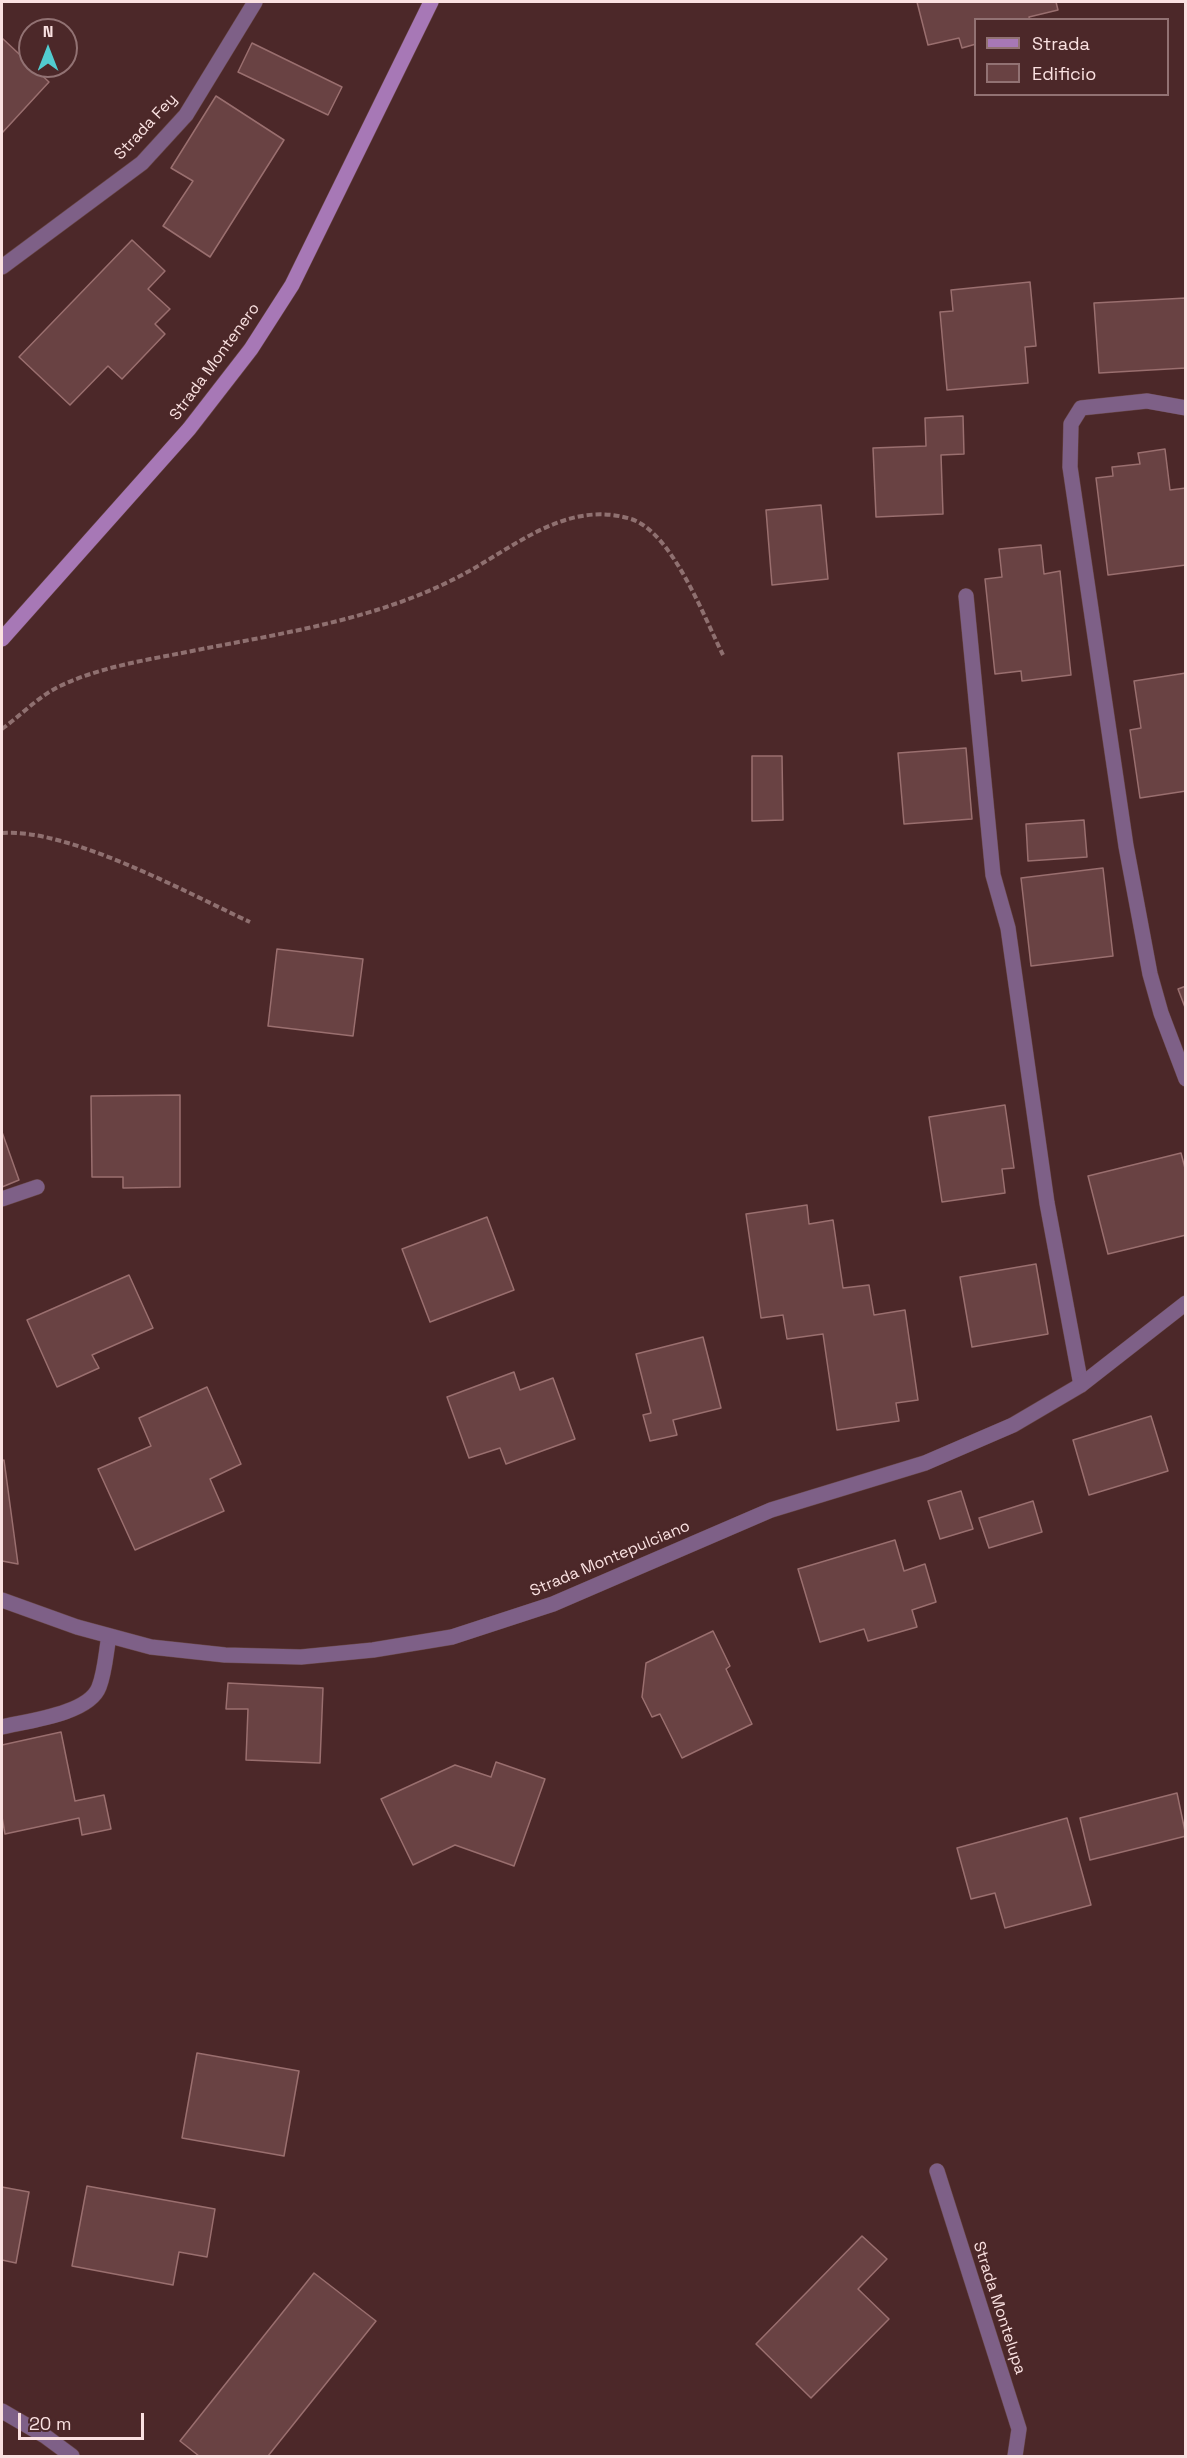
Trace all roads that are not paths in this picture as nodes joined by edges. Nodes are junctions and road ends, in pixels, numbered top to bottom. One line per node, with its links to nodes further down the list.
1 (255, 2): 3 (street, Strada Fey)
2 (431, 2): 6 (main road, Strada Montenero)
3 (2, 267)
4 (1185, 408): 7 (street)
5 (966, 596): 11 (street)
6 (2, 639)
7 (1185, 1079)
8 (37, 1187): 9 (street)
9 (2, 1199)
10 (1185, 1303): 11 (street, Strada Montepulciano)
11 (1081, 1385): 13 (street, Strada Montepulciano)
12 (2, 1600): 13 (street, Strada Montepulciano)
13 (109, 1636): 14 (street)
14 (2, 1726)
15 (937, 2171): 18 (street, Strada Montelupa)
16 (2, 2411): 17 (street)
17 (72, 2457)
18 (1015, 2457)

